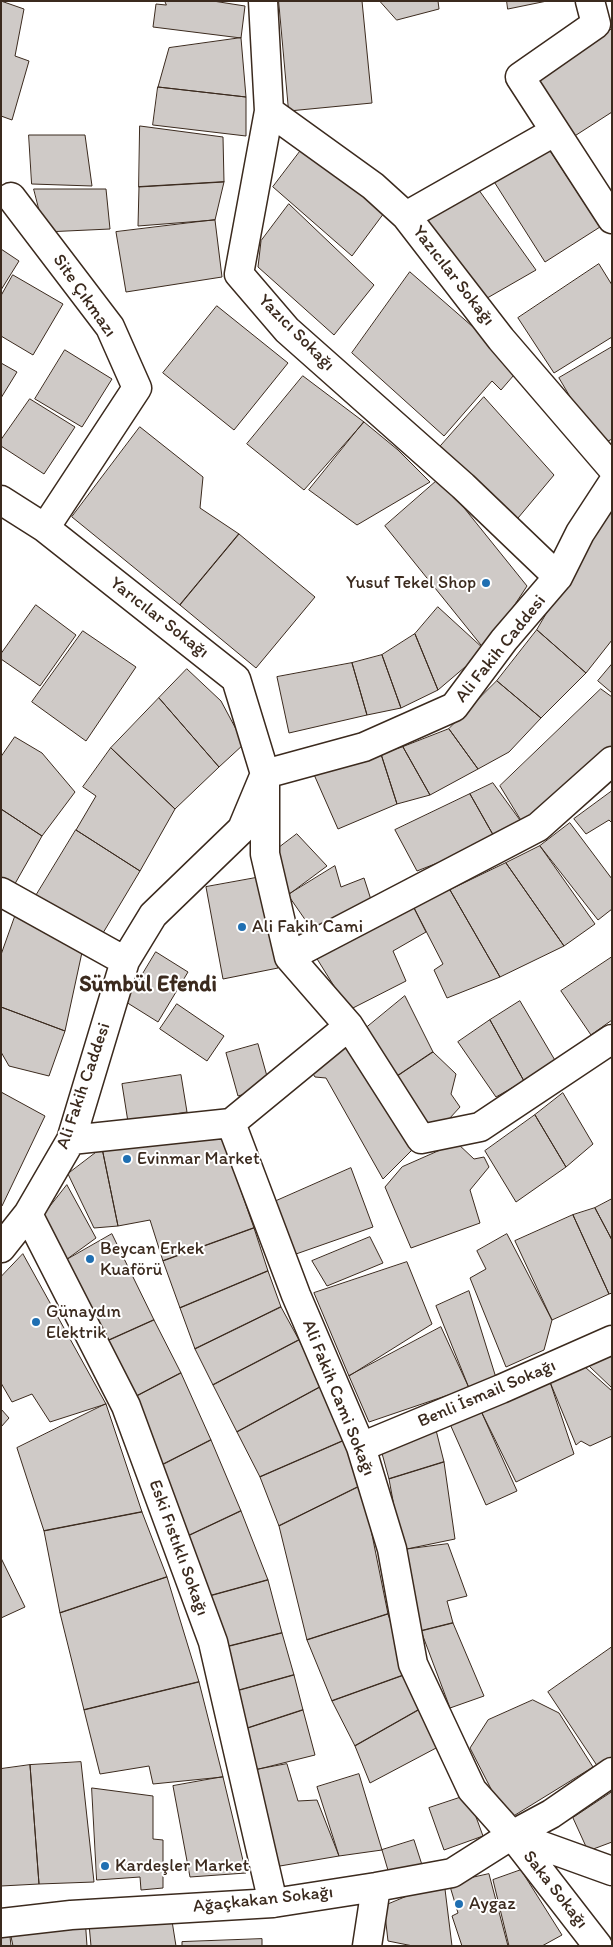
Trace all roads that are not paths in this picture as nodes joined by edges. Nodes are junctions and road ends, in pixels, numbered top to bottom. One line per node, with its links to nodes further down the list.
1 (263, 1): 3 (street, Yazıcı Sokağı)
2 (590, 1): 4 (street)
3 (269, 111): 6 (street, Yazıcılar Sokağı); 12 (street, Yazıcı Sokağı)
4 (554, 132): 6 (street); 7 (street)
5 (11, 196): 11 (street, Site Çıkmazı)
6 (406, 216): 8 (street, Yazıcılar Sokağı)
7 (612, 219)
8 (612, 468)
9 (612, 484): 12 (street, Ali Fakih Caddesi)
10 (1, 500): 11 (street, Yarıcılar Sokağı)
11 (45, 528): 14 (street, Yarıcılar Sokağı)
12 (558, 577): 14 (street, Ali Fakih Caddesi)
13 (610, 767): 16 (street)
14 (265, 774): 16 (street, Yarıcılar Sokağı); 17 (street, Ali Fakih Caddesi)
15 (1, 892): 17 (street)
16 (289, 957): 18 (street)
17 (125, 960): 21 (street, Ali Fakih Caddesi)
18 (349, 1026): 19 (street); 20 (street)
19 (612, 1038)
20 (232, 1123): 21 (street); 25 (street, Ali Fakih Cami Sokağı)
21 (71, 1140): 22 (street, Ali Fakih Caddesi)
22 (28, 1214): 23 (street, Ali Fakih Caddesi); 30 (street, Eski Fıstıklı Sokağı)
23 (1, 1248)
24 (612, 1340): 25 (street, Benli İsmail Sokağı)
25 (361, 1447): 27 (street, Ali Fakih Cami Sokağı)
26 (612, 1772): 27 (street, Ağaçkakan Sokağı)
27 (512, 1835): 28 (street); 29 (street, Ağaçkakan Sokağı); 32 (street, Saka Sokağı)
28 (612, 1871)
29 (376, 1887): 30 (street, Ağaçkakan Sokağı); 33 (street)
30 (273, 1903): 31 (street, Ağaçkakan Sokağı)
31 (1, 1923)
32 (586, 1941)
33 (367, 1946)

